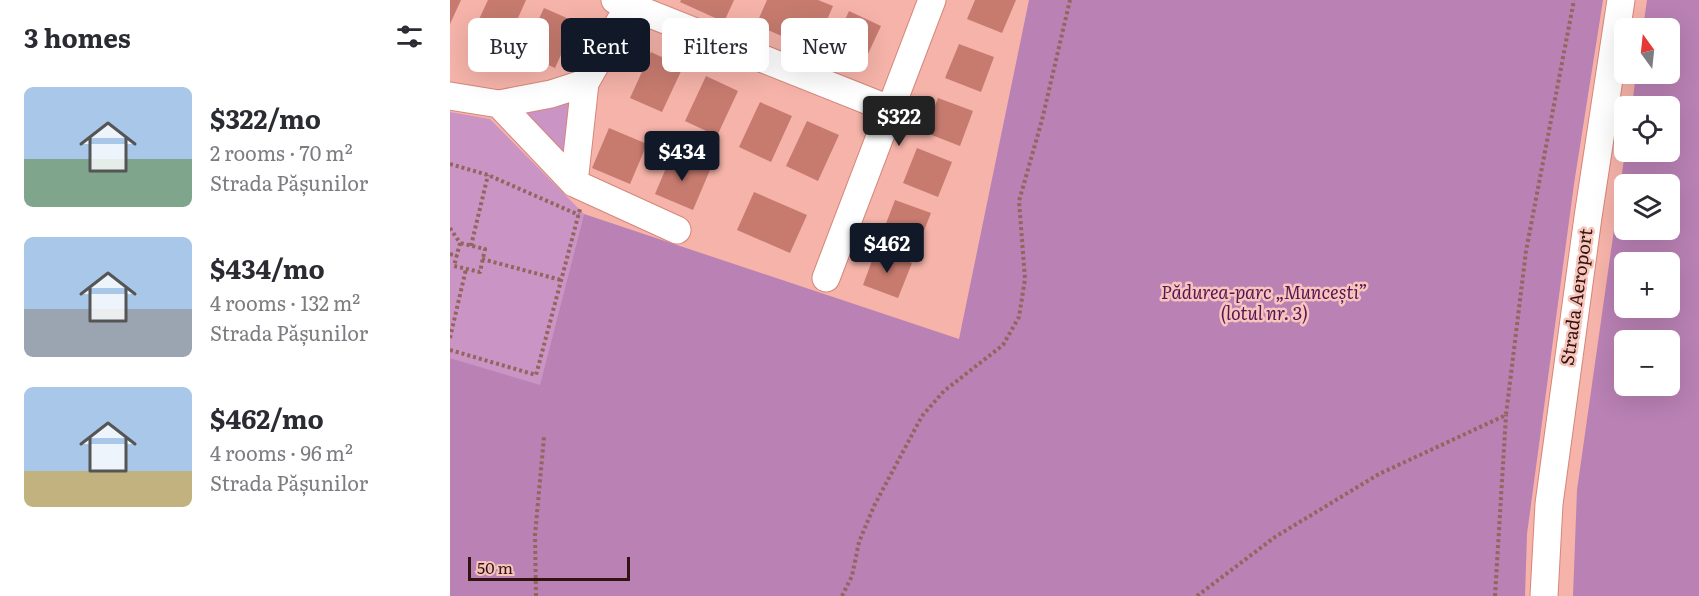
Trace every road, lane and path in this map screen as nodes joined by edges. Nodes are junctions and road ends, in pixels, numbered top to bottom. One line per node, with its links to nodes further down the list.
1 (932, 0): 9 (street)
2 (1070, 0): 31 (path)
3 (1574, 0): 28 (path)
4 (1621, 0): 34 (street, Strada Aeroport)
5 (625, 2): 6 (street); 9 (street)
6 (585, 82): 8 (street); 12 (street)
7 (450, 96): 8 (street)
8 (499, 104): 12 (street)
9 (889, 109): 24 (street)
10 (450, 164): 11 (path)
11 (488, 176): 13 (path); 17 (path)
12 (580, 186): 13 (path); 15 (street)
13 (579, 215): 25 (path)
14 (450, 228): 16 (path)
15 (677, 230)
16 (459, 243): 17 (path); 19 (path)
17 (471, 246): 20 (path)
18 (450, 254): 19 (path)
19 (457, 256): 21 (path)
20 (483, 259): 22 (path); 25 (path)
21 (454, 266): 22 (path); 23 (path)
22 (466, 269): 26 (path)
23 (450, 270)
24 (826, 278)
25 (561, 280): 27 (path)
26 (450, 339)
27 (450, 350)
28 (1506, 415): 32 (path); 33 (path)
29 (544, 437): 30 (path)
30 (536, 596)
31 (842, 596)
32 (1197, 596)
33 (1495, 596)
34 (1544, 596)

